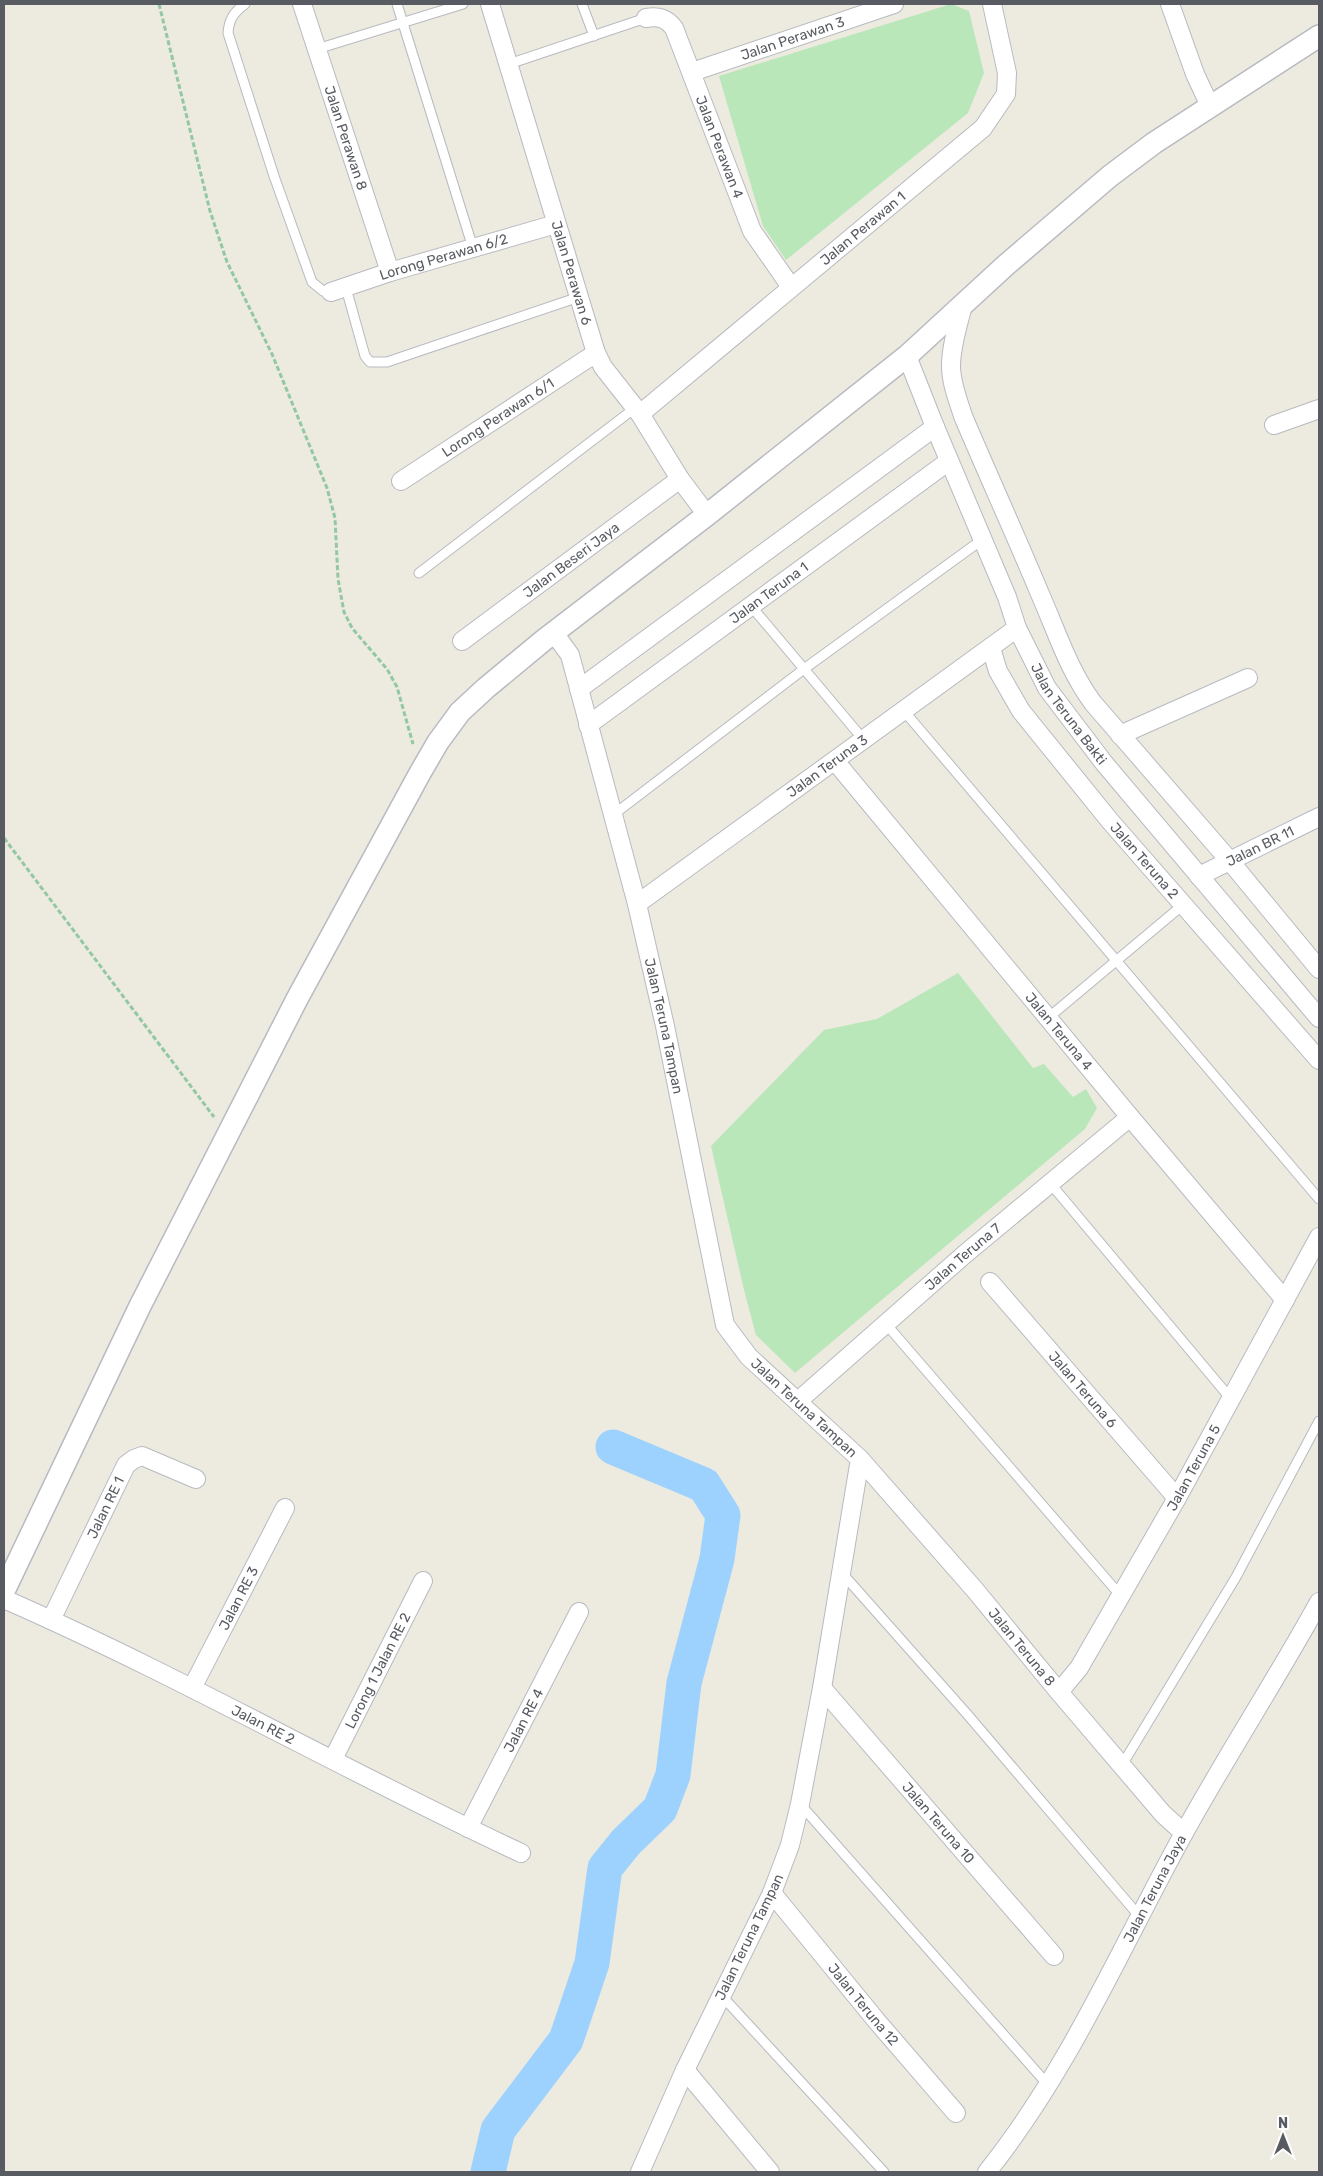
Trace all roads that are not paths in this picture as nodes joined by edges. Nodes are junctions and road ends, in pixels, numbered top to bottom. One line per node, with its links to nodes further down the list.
1 (245, 4): 22 (lane)
2 (302, 4): 14 (street, Jalan Perawan 8)
3 (396, 4): 11 (lane)
4 (463, 4): 11 (lane)
5 (490, 4): 15 (street, Jalan Perawan 6)
6 (582, 4): 12 (lane)
7 (894, 4): 16 (street, Jalan Perawan 3)
8 (992, 4): 21 (street, Jalan Perawan 1)
9 (1170, 4): 17 (street)
10 (646, 18): 12 (lane); 16 (street, Jalan Perawan 4)
11 (402, 22): 14 (lane); 19 (lane)
12 (594, 36): 15 (lane)
13 (1317, 42): 17 (street)
14 (316, 49): 20 (street, Jalan Perawan 8)
15 (509, 64): 18 (street, Jalan Perawan 6)
16 (692, 72): 21 (street, Jalan Perawan 4)
17 (1210, 106): 24 (street)
18 (556, 224): 19 (street, Lorong Perawan 6/2); 23 (street, Jalan Perawan 6)
19 (473, 248): 20 (street, Lorong Perawan 6/2)
20 (390, 272): 22 (street, Lorong Perawan 6/2)
21 (791, 287): 28 (street, Jalan Perawan 1)
22 (338, 290): 23 (lane)
23 (579, 297): 25 (street, Jalan Perawan 6)
24 (962, 305): 26 (street); 47 (street)
25 (596, 353): 28 (street, Jalan Perawan 6); 33 (street, Lorong Perawan 6/1)
26 (907, 356): 30 (street, Jalan Teruna Bakti); 34 (street)
27 (1319, 409): 29 (street)
28 (638, 411): 32 (street, Jalan Perawan 6); 36 (lane)
29 (1274, 425)
30 (935, 428): 31 (street, Jalan Teruna Bakti); 44 (street)
31 (949, 461): 35 (street, Jalan Teruna Bakti); 37 (street, Jalan Teruna 1)
32 (680, 479): 34 (street, Jalan Perawan 6); 40 (street, Jalan Beseri Jaya)
33 (401, 481)
34 (707, 515): 39 (street)
35 (983, 539): 38 (street, Jalan Teruna Bakti); 42 (lane)
36 (419, 573)
37 (751, 606): 42 (lane); 46 (street, Jalan Teruna 1)
38 (1017, 628): 41 (street, Jalan Teruna 3); 53 (street, Jalan Teruna Bakti)
39 (554, 633): 44 (street, Jalan Teruna Tampan); 77 (street)
40 (462, 641)
41 (991, 648): 45 (street, Jalan Teruna 3); 55 (street, Jalan Teruna 2)
42 (804, 669): 48 (lane); 50 (lane)
43 (1248, 678): 47 (street)
44 (579, 689): 46 (street, Jalan Teruna Tampan)
45 (904, 711): 48 (street, Jalan Teruna 3); 56 (lane)
46 (588, 725): 50 (street, Jalan Teruna Tampan)
47 (1120, 735): 52 (street)
48 (863, 739): 49 (street, Jalan Teruna 3)
49 (834, 761): 54 (street, Jalan Teruna 3); 58 (street, Jalan Teruna 4)
50 (613, 815): 54 (street, Jalan Teruna Tampan)
51 (1319, 817): 52 (street, Jalan BR 11)
52 (1229, 860): 53 (street, Jalan BR 11); 57 (street)
53 (1199, 876): 59 (street, Jalan Teruna Bakti)
54 (638, 904): 69 (street, Jalan Teruna Tampan)
55 (1184, 904): 56 (lane); 60 (street, Jalan Teruna 2)
56 (1116, 960): 58 (lane); 63 (lane)
57 (1319, 969)
58 (1048, 1018): 61 (street, Jalan Teruna 4)
59 (1319, 1018)
60 (1319, 1060)
61 (1130, 1117): 62 (street, Jalan Teruna 7); 66 (street, Jalan Teruna 4)
62 (1050, 1184): 67 (street, Jalan Teruna 7); 68 (lane)
63 (1319, 1199)
64 (1319, 1237): 66 (street, Jalan Teruna 5)
65 (990, 1282): 73 (street, Jalan Teruna 6)
66 (1285, 1300): 68 (street, Jalan Teruna 5)
67 (886, 1324): 69 (street, Jalan Teruna 7); 78 (lane)
68 (1231, 1399): 73 (street, Jalan Teruna 5)
69 (798, 1401): 71 (street, Jalan Teruna Tampan)
70 (1319, 1421): 86 (lane)
71 (860, 1459): 75 (street, Jalan Teruna Tampan); 84 (street, Jalan Teruna 8)
72 (196, 1479): 81 (street, Jalan RE 1)
73 (1177, 1498): 78 (street, Jalan Teruna 5)
74 (285, 1508): 82 (street, Jalan RE 3)
75 (841, 1572): 83 (street, Jalan Teruna Tampan); 92 (lane)
76 (423, 1581): 85 (street, Lorong 1 Jalan RE 2)
77 (5, 1587): 81 (street, Jalan RE 2)
78 (1120, 1595): 84 (street, Jalan Teruna 5)
79 (1319, 1602): 89 (street, Jalan Teruna Jaya)
80 (579, 1612): 88 (street, Jalan RE 4)
81 (51, 1620): 82 (street, Jalan RE 2)
82 (192, 1688): 85 (street, Jalan RE 2)
83 (822, 1688): 87 (street, Jalan Teruna Tampan); 93 (street, Jalan Teruna 10)
84 (1059, 1692): 86 (street, Jalan Teruna 8)
85 (333, 1759): 88 (street, Jalan RE 2)
86 (1122, 1765): 89 (street, Jalan Teruna 8)
87 (800, 1804): 91 (street, Jalan Teruna Tampan); 96 (lane)
88 (468, 1828): 90 (street, Jalan RE 2)
89 (1184, 1833): 92 (street, Jalan Teruna Jaya)
90 (521, 1853)
91 (772, 1893): 94 (street, Jalan Teruna Tampan); 97 (street, Jalan Teruna 12)
92 (1141, 1917): 96 (street, Jalan Teruna Jaya)
93 (1054, 1956)
94 (721, 1995): 95 (street, Jalan Teruna Tampan); 100 (lane)
95 (685, 2070): 98 (street, Jalan Teruna Tampan); 99 (street)
96 (1049, 2086): 101 (street, Jalan Teruna Jaya)
97 (956, 2113)
98 (640, 2172)
99 (770, 2172)
100 (884, 2172)
101 (987, 2172)

